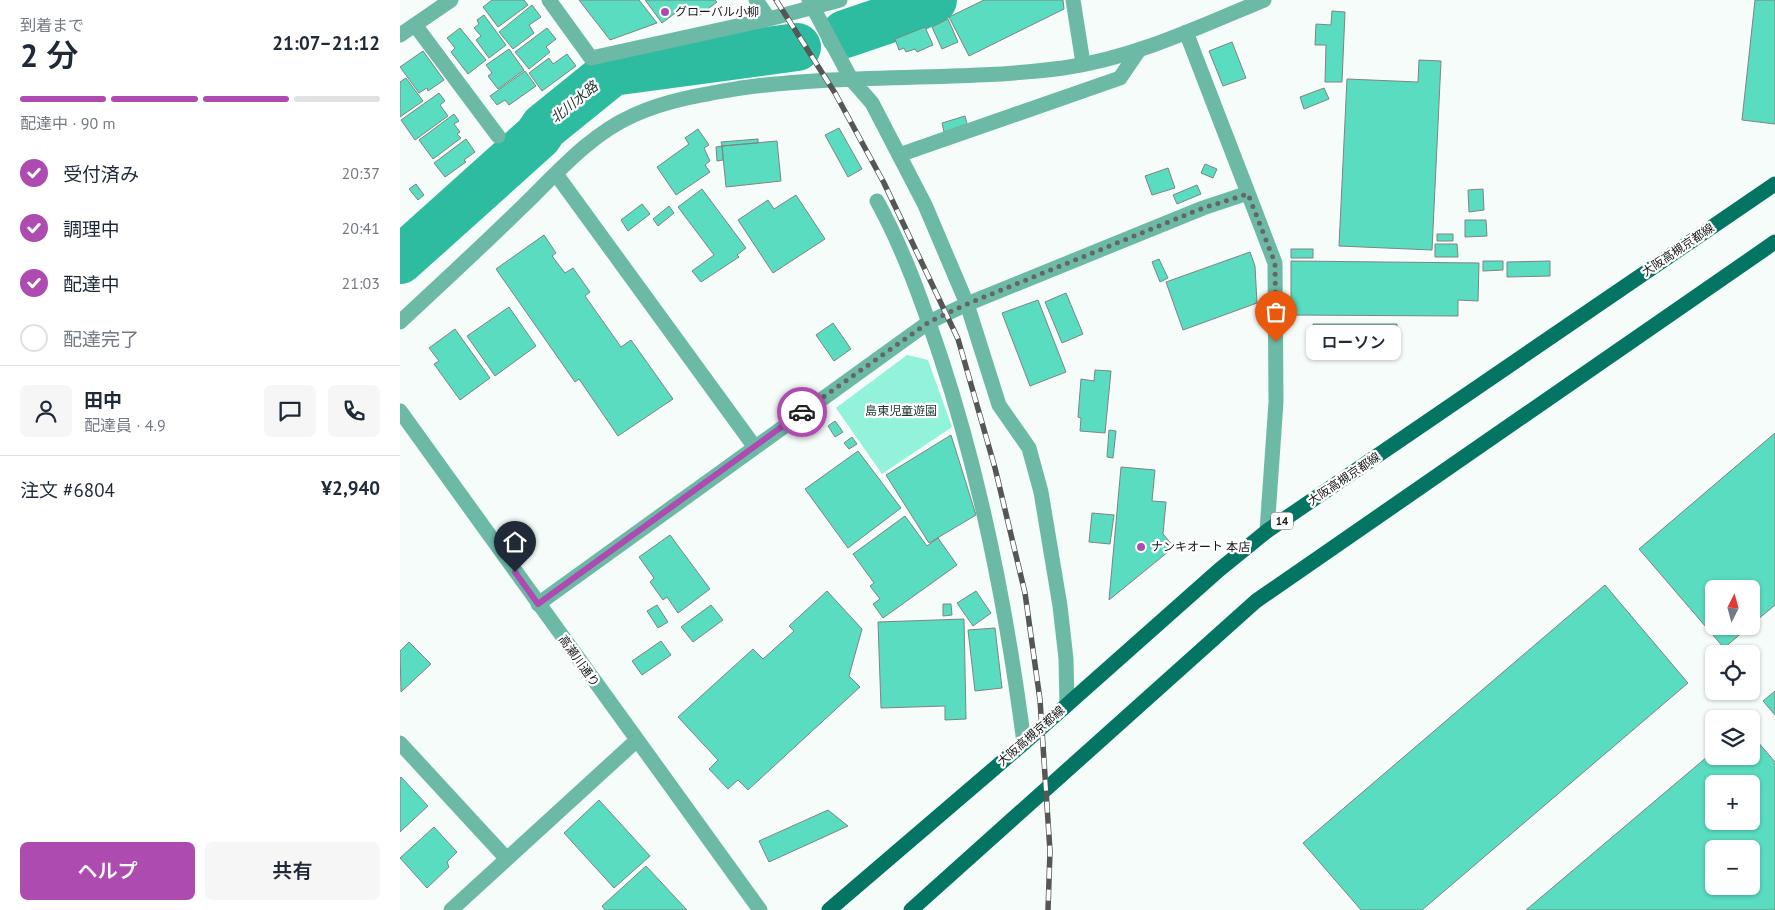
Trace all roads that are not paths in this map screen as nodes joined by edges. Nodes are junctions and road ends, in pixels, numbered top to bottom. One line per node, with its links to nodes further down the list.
1 (451, 0): 9 (street)
2 (549, 0): 8 (street)
3 (756, 0): 8 (street)
4 (840, 0): 7 (street)
5 (1073, 0): 13 (street)
6 (1264, 0): 10 (street)
7 (811, 4): 8 (street); 14 (street)
8 (769, 19)
9 (415, 25): 11 (street); 15 (street)
10 (1186, 32): 12 (street); 19 (street)
11 (400, 35)
12 (1139, 50): 13 (street); 16 (street)
13 (1083, 63): 14 (street)
14 (851, 79): 16 (street); 17 (street)
15 (498, 136)
16 (899, 155): 22 (street)
17 (556, 174): 23 (street); 26 (street)
18 (1775, 184): 27 (main road, 大阪高槻京都線 / 14)
19 (1248, 194): 22 (street); 27 (street)
20 (877, 201): 24 (street)
21 (1775, 242): 37 (main road)
22 (967, 304): 24 (street); 29 (street)
23 (400, 322)
24 (929, 322): 26 (street); 31 (street)
25 (400, 411): 28 (street, 高瀬川通り)
26 (754, 446): 28 (street)
27 (1267, 532): 29 (main road, 大阪高槻京都線 / 14)
28 (538, 604): 30 (street, 高瀬川通り)
29 (1067, 705): 31 (main road, 大阪高槻京都線 / 14)
30 (637, 740): 33 (street); 35 (street, 高瀬川通り)
31 (1024, 743): 36 (main road, 大阪高槻京都線 / 14)
32 (402, 749): 33 (street)
33 (506, 858): 34 (street)
34 (451, 910)
35 (760, 910)
36 (829, 910)
37 (911, 910)

